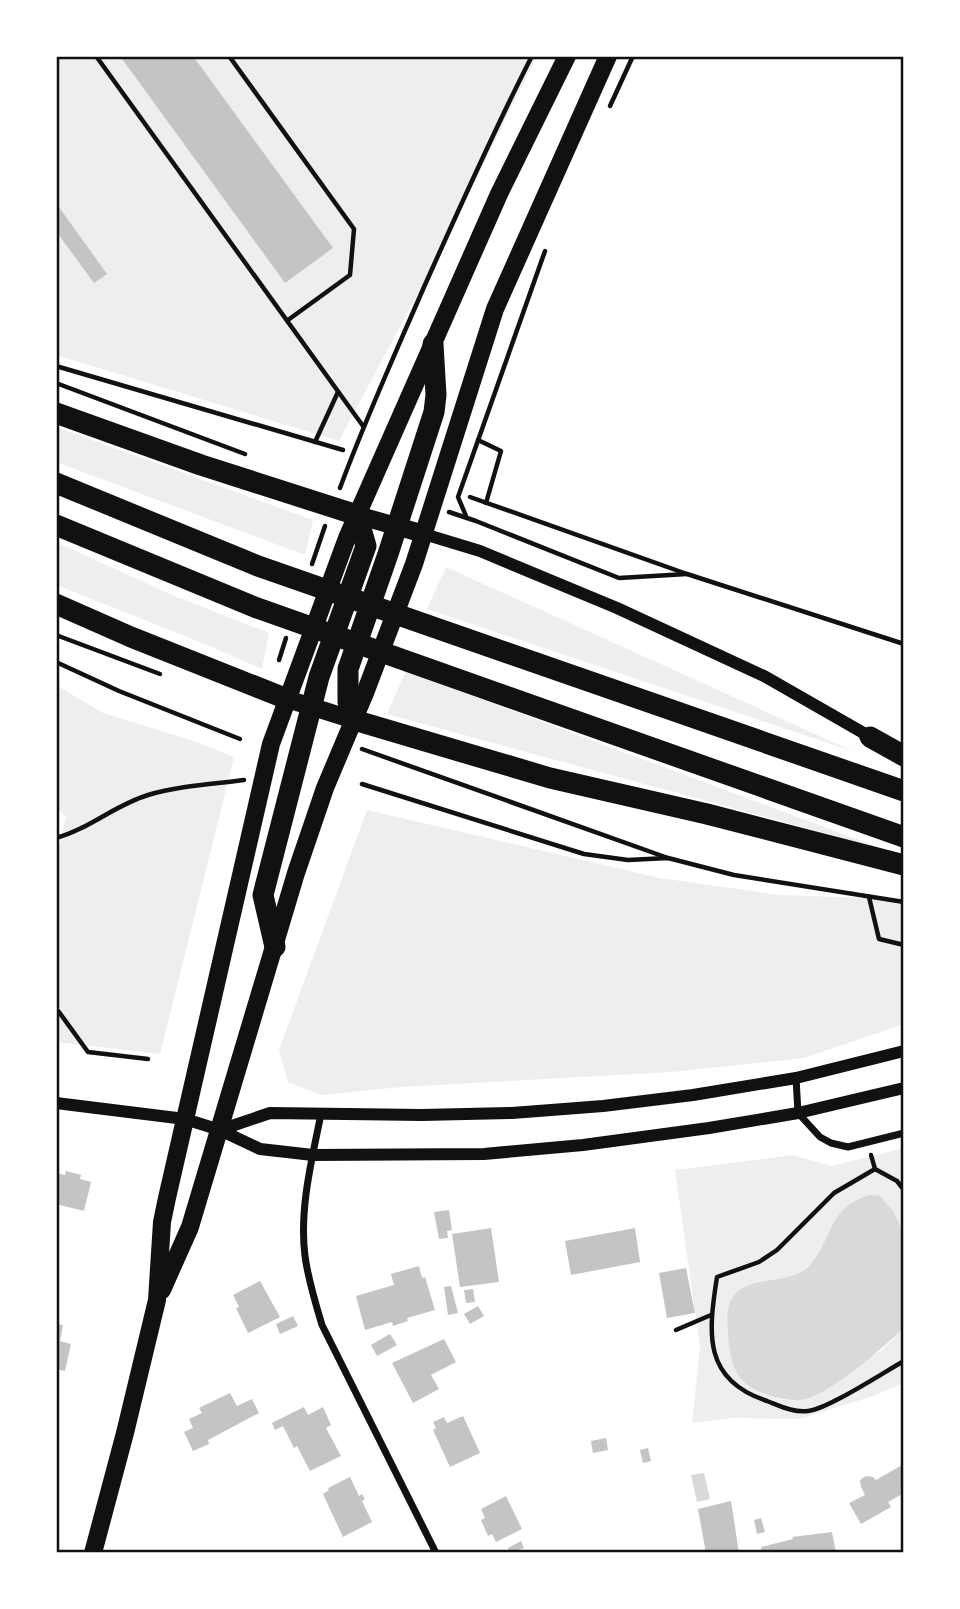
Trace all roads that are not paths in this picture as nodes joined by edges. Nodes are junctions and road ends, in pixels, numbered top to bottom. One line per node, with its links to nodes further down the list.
1 (567, 56): 3 (main road)
2 (608, 56): 9 (main road)
3 (433, 344): 6 (main road); 8 (highway)
4 (56, 413): 6 (highway)
5 (56, 483): 18 (highway)
6 (357, 515): 8 (main road); 10 (highway)
7 (56, 525): 19 (highway)
8 (397, 526): 9 (main road); 12 (highway)
9 (424, 534): 12 (main road); 16 (street)
10 (356, 542): 13 (main road); 14 (highway)
11 (56, 604): 13 (highway)
12 (356, 690): 15 (highway)
13 (287, 699): 14 (main road); 28 (main road)
14 (311, 708): 15 (main road); 21 (highway)
15 (354, 720): 20 (highway); 21 (main road)
16 (870, 737): 17 (highway)
17 (904, 753)
18 (904, 791)
19 (904, 837)
20 (904, 865)
21 (275, 947): 29 (main road)
22 (904, 1051): 23 (street)
23 (796, 1078): 26 (street); 27 (street)
24 (904, 1088): 26 (street)
25 (56, 1102): 28 (street)
26 (798, 1113): 30 (street); 31 (street)
27 (321, 1114): 29 (street); 31 (street)
28 (185, 1119): 29 (street); 32 (main road)
29 (220, 1130): 31 (street); 32 (main road)
30 (904, 1133)
31 (313, 1155): 34 (street)
32 (157, 1300): 33 (main road)
33 (93, 1553)
34 (436, 1553)

